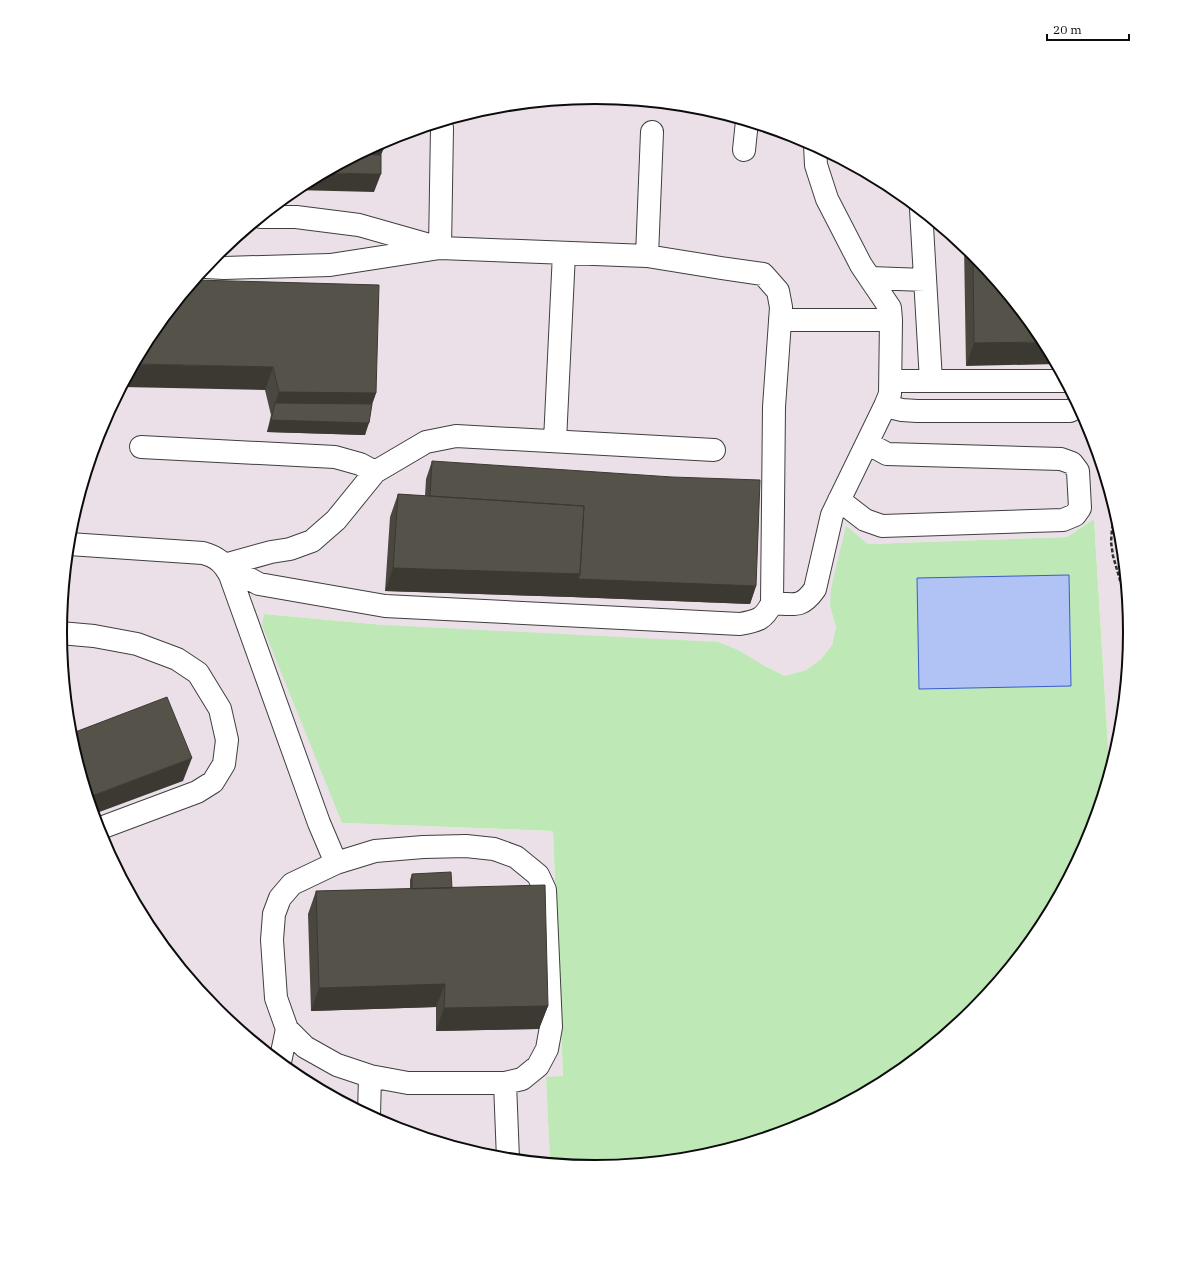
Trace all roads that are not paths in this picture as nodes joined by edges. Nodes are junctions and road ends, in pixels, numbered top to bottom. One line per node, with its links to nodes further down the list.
1 (746, 126): 4 (lane)
2 (442, 127): 8 (lane)
3 (652, 132): 10 (lane)
4 (744, 150)
5 (815, 152): 12 (lane)
6 (269, 217): 8 (lane)
7 (921, 217): 13 (lane)
8 (440, 248): 9 (lane); 11 (lane)
9 (564, 253): 10 (lane); 21 (lane)
10 (647, 256): 14 (lane)
11 (213, 267)
12 (870, 278): 13 (lane); 15 (lane)
13 (925, 280): 17 (lane)
14 (780, 320): 15 (lane); 29 (lane)
15 (891, 320): 16 (lane)
16 (891, 381): 17 (lane); 19 (lane)
17 (931, 381): 18 (lane)
18 (1060, 381)
19 (885, 406): 20 (lane); 22 (lane)
20 (1074, 409)
21 (554, 441): 24 (lane); 25 (lane)
22 (867, 444): 26 (lane); 26 (lane)
23 (141, 447): 25 (lane)
24 (714, 450)
25 (375, 472): 28 (lane)
26 (839, 500): 29 (lane)
27 (75, 544): 28 (lane)
28 (224, 565): 29 (lane); 32 (lane)
29 (772, 603)
30 (67, 633): 31 (lane)
31 (104, 827)
32 (336, 863): 33 (lane); 36 (lane)
33 (287, 1029): 34 (lane); 35 (lane)
34 (281, 1056)
35 (370, 1076): 36 (lane); 37 (lane)
36 (505, 1083): 38 (lane)
37 (369, 1109)
38 (508, 1153)

